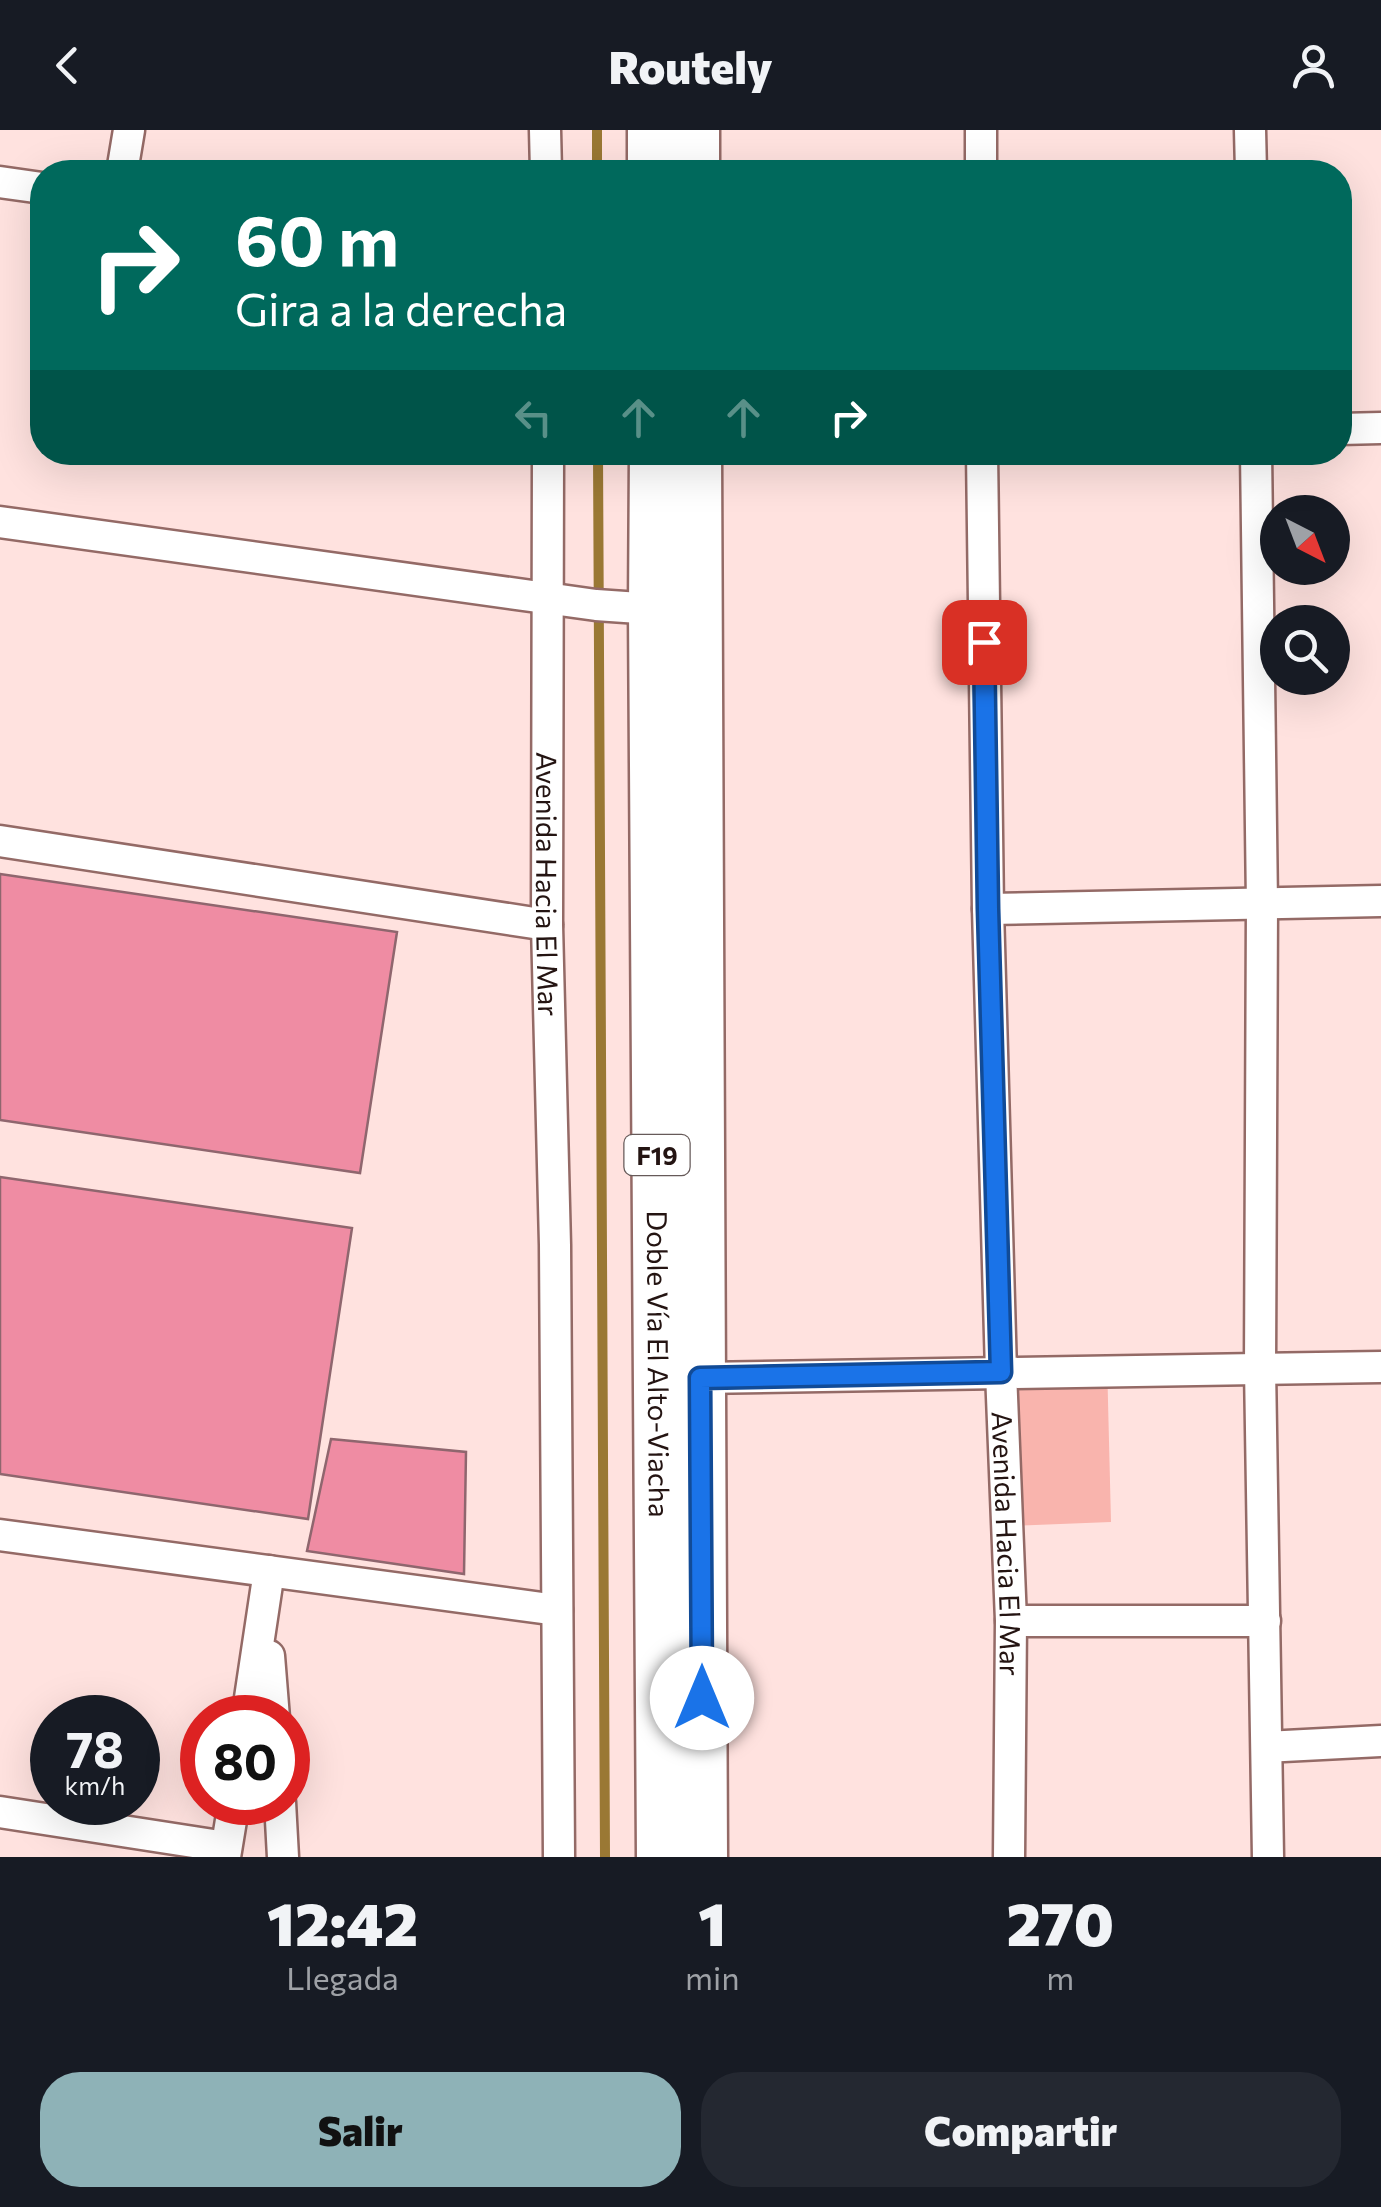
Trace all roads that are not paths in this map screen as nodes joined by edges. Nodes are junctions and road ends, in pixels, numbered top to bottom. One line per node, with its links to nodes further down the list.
1 (128, 130): 7 (street)
2 (545, 130): 8 (street)
3 (653, 130): 9 (highway)
4 (694, 130): 10 (highway)
5 (981, 130): 11 (street)
6 (1250, 130): 12 (street)
7 (124, 160)
8 (546, 160)
9 (654, 160)
10 (694, 160)
11 (981, 160)
12 (1251, 160)
13 (0, 182): 14 (street)
14 (30, 186)
15 (1381, 428): 16 (street)
16 (1352, 429)
17 (548, 465): 23 (street, Avenida Hacia El Mar)
18 (654, 465): 24 (highway, Doble Vía El Alto-Viacha / F19)
19 (696, 465): 33 (highway, Doble Vía El Alto-Viacha / F19)
20 (982, 465): 28 (street, Avenida Hacia El Mar)
21 (1256, 465): 27 (street)
22 (0, 522): 23 (street)
23 (549, 598): 24 (street); 29 (street, Avenida Hacia El Mar)
24 (644, 608): 50 (highway, Doble Vía El Alto-Viacha / F19)
25 (0, 841): 29 (street)
26 (1381, 901): 27 (street)
27 (1262, 904): 28 (street); 31 (street)
28 (988, 909): 32 (street, Avenida Hacia El Mar)
29 (547, 925): 36 (street, Avenida Hacia El Mar)
30 (1381, 1366): 31 (street)
31 (1260, 1368): 32 (street); 39 (street)
32 (1001, 1372): 33 (street); 38 (street, Avenida Hacia El Mar)
33 (700, 1378): 51 (highway, Doble Vía El Alto-Viacha / F19)
34 (0, 1535): 35 (street)
35 (269, 1571): 36 (street); 37 (street)
36 (557, 1610): 49 (street, Avenida Hacia El Mar)
37 (262, 1621): 40 (street); 41 (street)
38 (1011, 1621): 39 (street); 52 (street, Avenida Hacia El Mar)
39 (1265, 1621): 43 (street)
40 (251, 1695)
41 (272, 1695)
42 (1381, 1742): 43 (street)
43 (1267, 1747): 53 (street)
44 (0, 1812): 47 (street)
45 (230, 1825): 47 (street)
46 (281, 1825): 48 (street)
47 (226, 1852)
48 (283, 1857)
49 (559, 1857)
50 (662, 1857)
51 (702, 1857)
52 (1009, 1857)
53 (1268, 1857)

